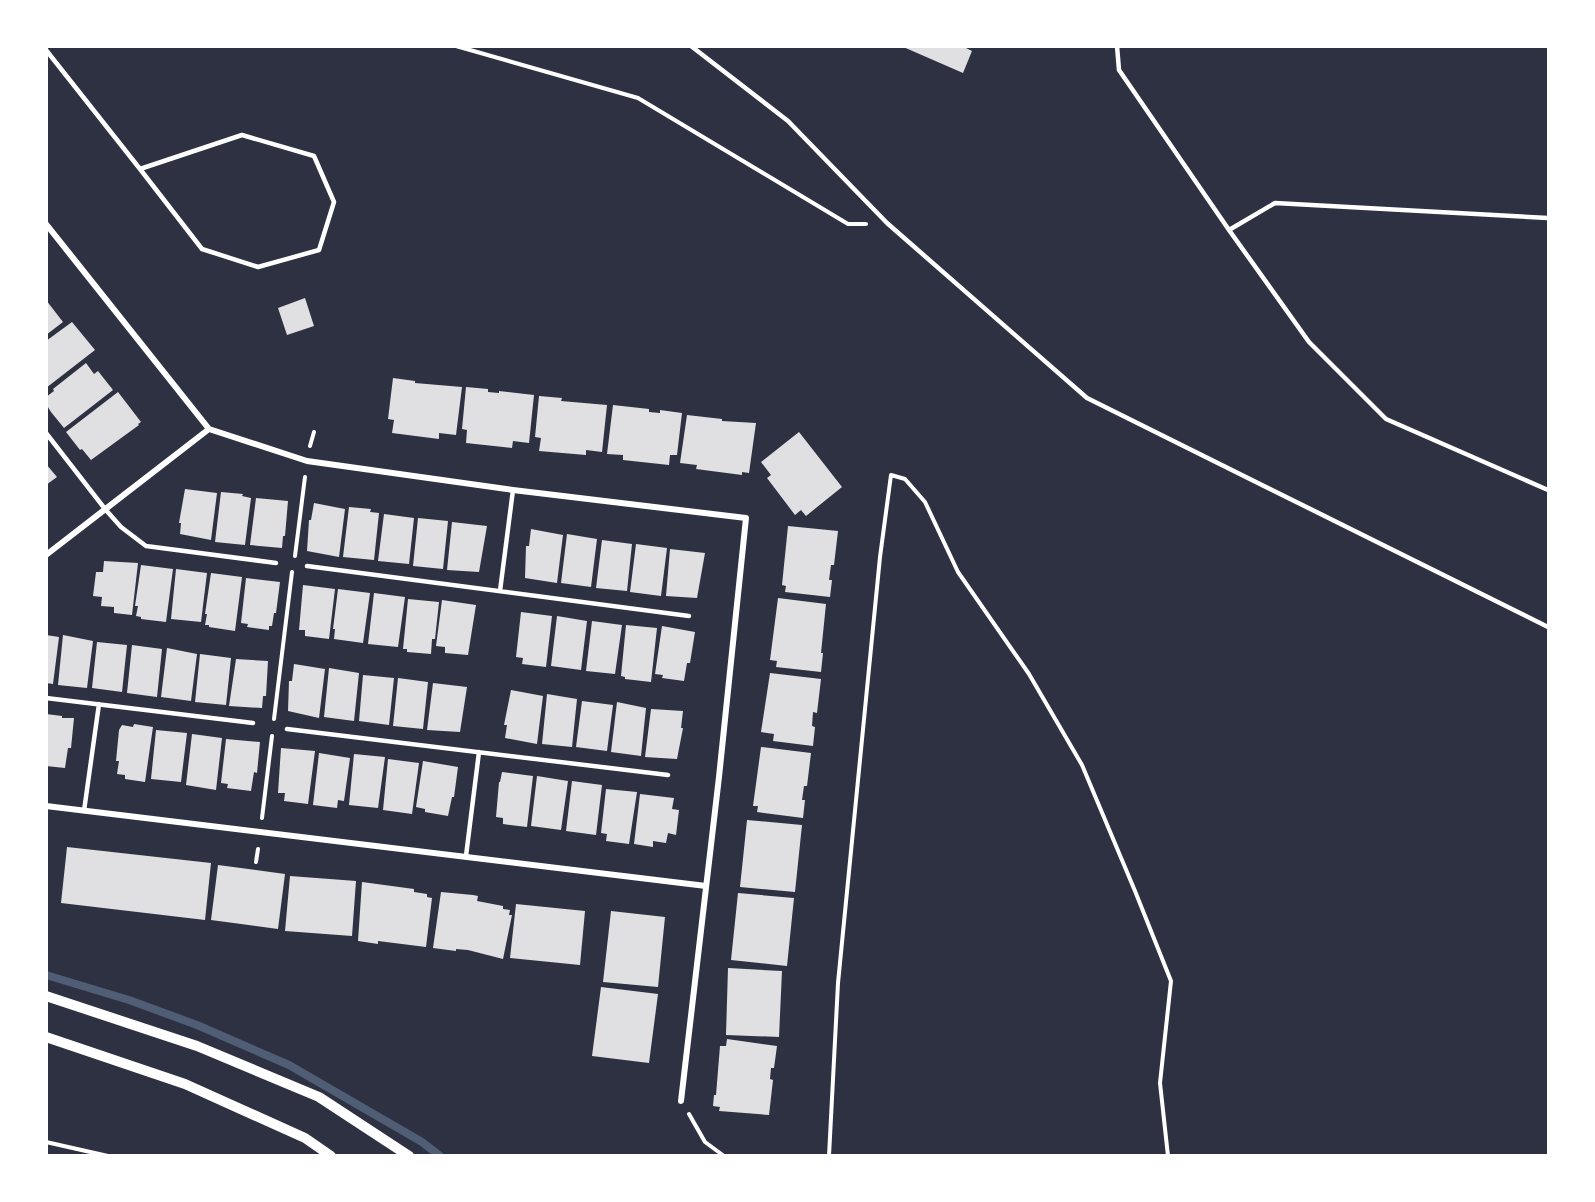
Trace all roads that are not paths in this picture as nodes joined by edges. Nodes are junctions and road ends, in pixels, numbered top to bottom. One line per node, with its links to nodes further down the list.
1 (691, 46): 18 (lane)
2 (1117, 46): 7 (lane)
3 (46, 50): 4 (lane)
4 (140, 169): 4 (lane)
5 (1548, 218): 7 (lane)
6 (46, 224): 8 (street)
7 (1229, 230): 11 (lane)
8 (209, 429): 10 (street); 12 (street)
9 (46, 433): 12 (lane)
10 (513, 490): 16 (lane); 28 (street)
11 (1548, 490)
12 (105, 509): 13 (street); 14 (lane)
13 (46, 555)
14 (276, 563)
15 (307, 566): 16 (lane)
16 (500, 591): 17 (lane)
17 (689, 616)
18 (1548, 627)
19 (46, 698): 20 (lane)
20 (99, 704): 21 (lane); 26 (lane)
21 (253, 723)
22 (287, 729): 23 (lane)
23 (479, 752): 24 (lane); 27 (lane)
24 (668, 775)
25 (46, 806): 26 (street)
26 (84, 812): 27 (street)
27 (466, 856): 28 (street)
28 (706, 886): 31 (street)
29 (46, 996): 33 (street)
30 (46, 1037): 32 (street)
31 (681, 1101)
32 (331, 1155)
33 (409, 1155)

